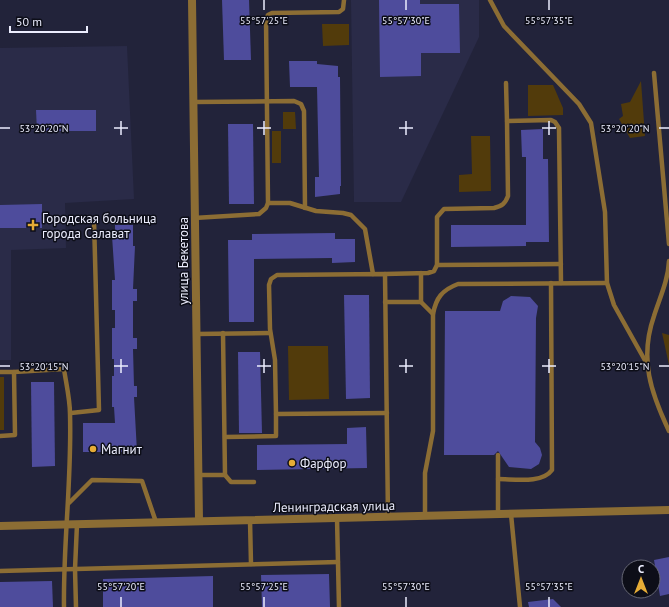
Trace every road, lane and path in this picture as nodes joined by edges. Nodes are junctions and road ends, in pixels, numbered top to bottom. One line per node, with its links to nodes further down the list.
1 (192, 0): 7 (street, улица Бекетова)
2 (344, 0): 6 (lane)
3 (490, 0): 23 (lane)
4 (654, 73): 13 (lane)
5 (506, 83): 8 (lane)
6 (267, 101): 7 (lane); 9 (lane); 10 (lane)
7 (193, 102): 11 (street, улица Бекетова)
8 (507, 121): 16 (lane); 17 (lane)
9 (268, 203): 10 (lane); 11 (lane)
10 (305, 208): 19 (lane)
11 (194, 218): 29 (street, улица Бекетова)
12 (94, 219): 33 (lane)
13 (669, 236): 14 (lane)
14 (669, 244)
15 (669, 260): 30 (lane)
16 (561, 264): 17 (lane); 22 (lane)
17 (437, 265): 18 (lane)
18 (421, 273): 20 (lane); 25 (lane)
19 (373, 274): 20 (lane); 28 (lane)
20 (385, 274): 24 (lane)
21 (551, 283): 22 (lane); 26 (lane); 42 (lane)
22 (561, 283): 23 (lane)
23 (607, 283): 30 (lane)
24 (386, 302): 25 (lane); 34 (lane)
25 (421, 302): 26 (lane)
26 (433, 314): 48 (lane)
27 (223, 333): 28 (lane); 29 (lane); 38 (lane)
28 (270, 333): 35 (lane)
29 (195, 334): 40 (street, улица Бекетова)
30 (647, 364): 36 (lane)
31 (0, 372): 32 (lane)
32 (14, 372): 33 (lane); 37 (lane)
33 (70, 413): 44 (lane)
34 (387, 413): 35 (lane); 49 (lane)
35 (276, 414): 38 (lane)
36 (669, 431)
37 (0, 436)
38 (224, 436): 41 (lane)
39 (498, 455): 42 (lane)
40 (198, 475): 41 (lane); 52 (street, улица Бекетова)
41 (224, 475): 43 (lane)
42 (498, 479): 46 (lane)
43 (254, 482)
44 (69, 503): 53 (lane); 54 (lane)
45 (669, 510): 47 (street, Ленинградская улица)
46 (498, 514): 47 (street, Ленинградская улица); 48 (street, Ленинградская улица)
47 (511, 514): 65 (lane)
48 (425, 516): 49 (street, Ленинградская улица)
49 (388, 517): 50 (street, Ленинградская улица)
50 (337, 518): 51 (street, Ленинградская улица); 57 (lane)
51 (250, 520): 52 (street, Ленинградская улица); 58 (lane)
52 (199, 521): 53 (street, Ленинградская улица)
53 (156, 522): 55 (street, Ленинградская улица)
54 (67, 524): 55 (street, Ленинградская улица); 56 (street, Ленинградская улица); 59 (lane)
55 (77, 524): 60 (lane)
56 (0, 526)
57 (338, 562): 58 (lane); 64 (lane)
58 (251, 564): 60 (lane)
59 (64, 569): 60 (lane); 61 (lane); 62 (lane)
60 (75, 569): 63 (lane)
61 (0, 571)
62 (64, 607)
63 (76, 607)
64 (339, 607)
65 (520, 607)

